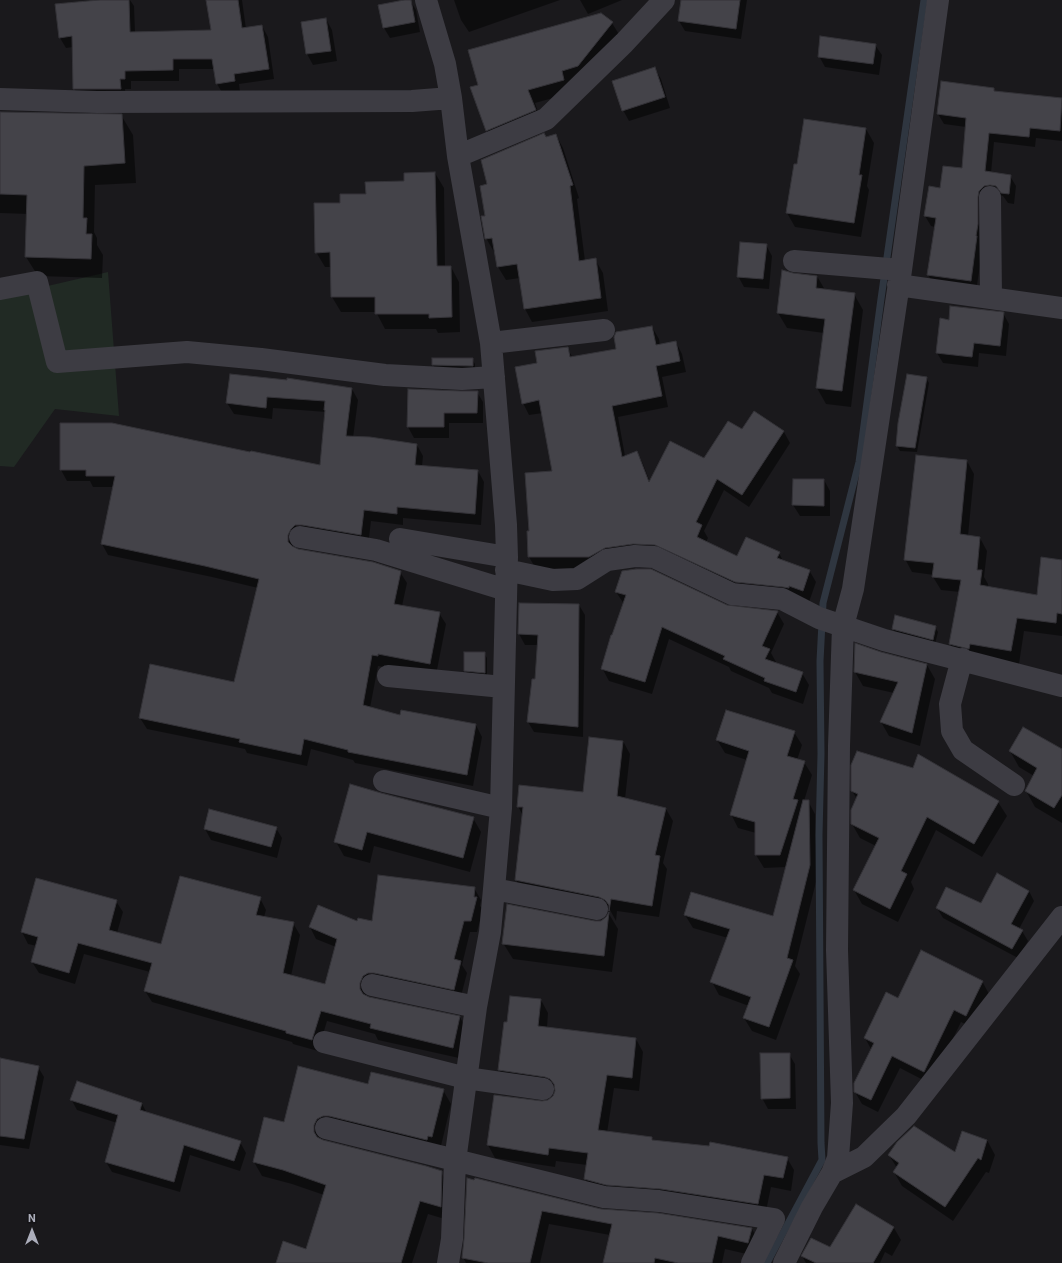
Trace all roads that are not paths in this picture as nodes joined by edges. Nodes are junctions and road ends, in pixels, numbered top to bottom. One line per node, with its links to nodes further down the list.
1 (426, 0): 4 (street)
2 (664, 0): 6 (street)
3 (938, 0): 9 (street)
4 (451, 98): 5 (street); 6 (street)
5 (0, 99)
6 (458, 156): 14 (street)
7 (990, 197): 11 (street)
8 (794, 261): 9 (street)
9 (897, 275): 11 (street); 19 (street)
10 (0, 289): 15 (street)
11 (991, 298): 12 (street)
12 (1062, 308)
13 (604, 330): 14 (street)
14 (491, 343): 15 (street)
15 (494, 377): 18 (street)
16 (300, 537): 18 (street)
17 (400, 539): 18 (street)
18 (506, 572): 19 (street); 23 (street)
19 (832, 622): 20 (street); 37 (street)
20 (962, 659): 22 (street); 25 (street)
21 (388, 676): 23 (street)
22 (1062, 686)
23 (503, 687): 26 (street)
24 (384, 781): 26 (street)
25 (1014, 785)
26 (501, 808): 27 (street)
27 (494, 889): 28 (street); 31 (street)
28 (597, 910)
29 (1060, 923): 37 (street)
30 (372, 985): 31 (street)
31 (476, 1007): 33 (street)
32 (324, 1042): 33 (street)
33 (466, 1078): 34 (street); 36 (street)
34 (543, 1089)
35 (326, 1128): 36 (street)
36 (455, 1161): 38 (street); 39 (street)
37 (832, 1173): 40 (street)
38 (453, 1262)
39 (752, 1263)
40 (784, 1263)

